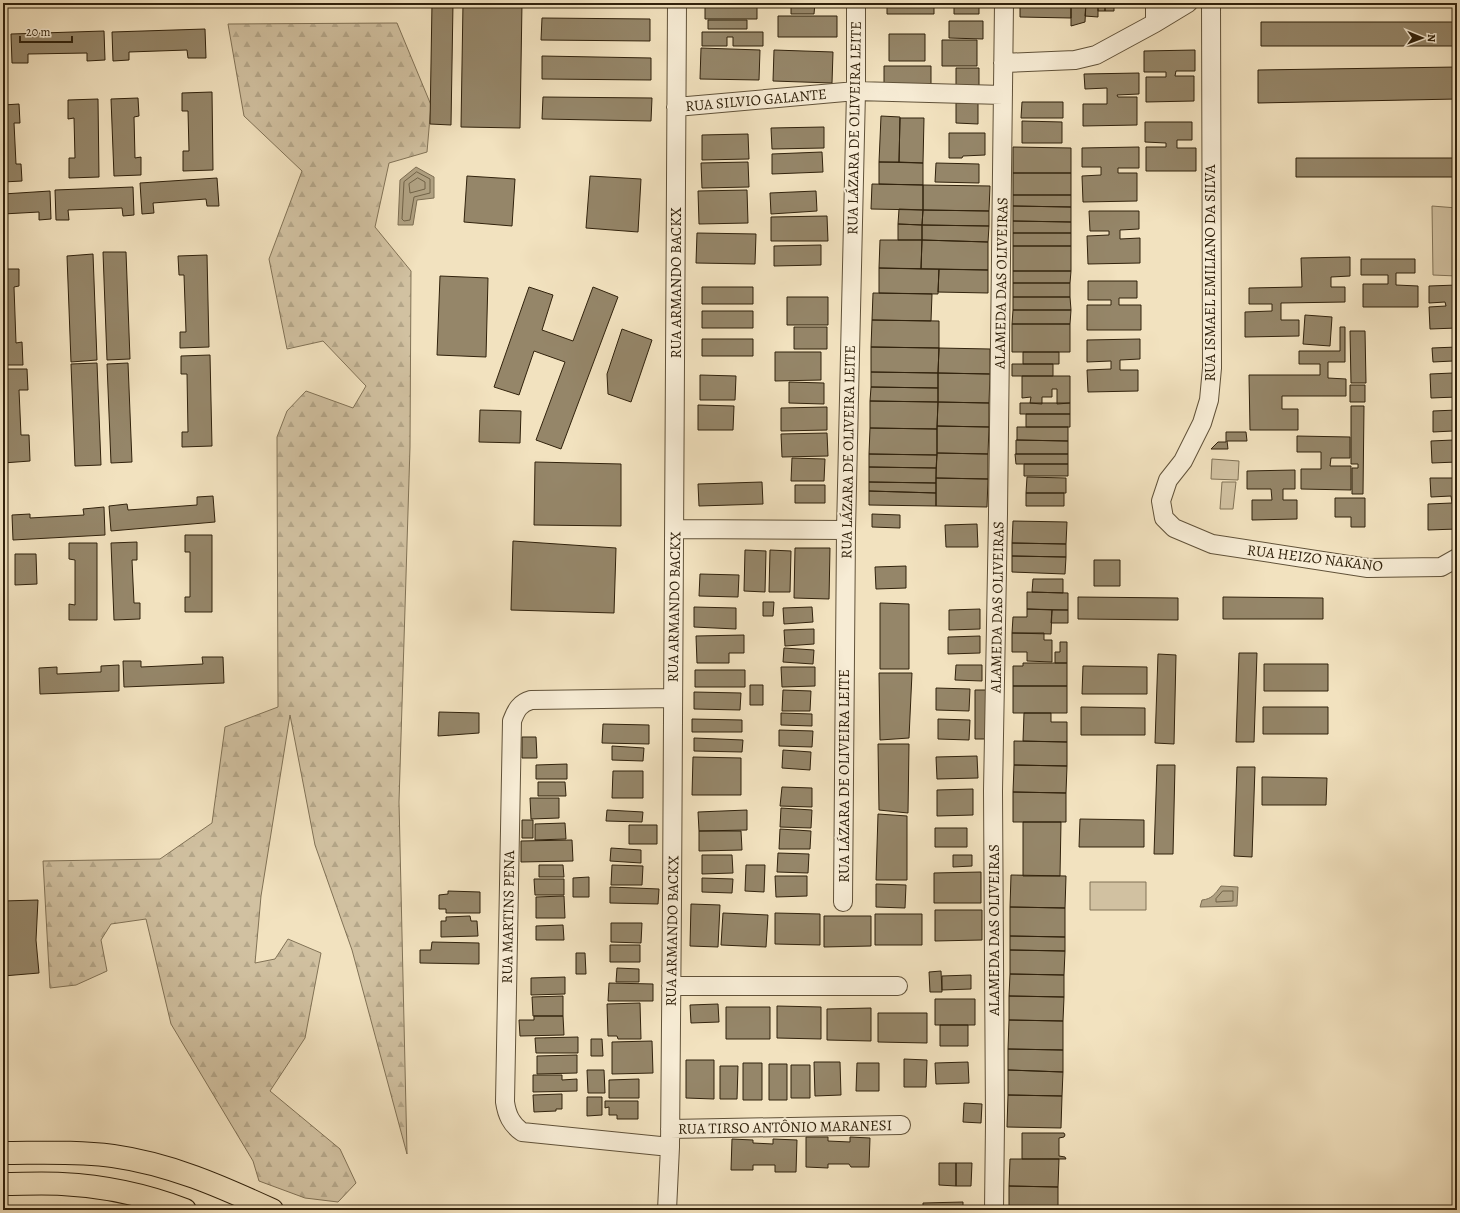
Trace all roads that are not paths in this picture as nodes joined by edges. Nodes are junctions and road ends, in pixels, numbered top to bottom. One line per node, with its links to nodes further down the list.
1 (677, 3): 11 (street, RUA ARMANDO BACKX)
2 (856, 3): 9 (street, RUA LÁZARA DE OLIVEIRA LEITE)
3 (1004, 3): 8 (street, ALAMEDA DAS OLIVEIRAS)
4 (1155, 3): 7 (street)
5 (1188, 3): 7 (street)
6 (1211, 3): 12 (street, RUA ISMAEL EMILIANO DA SILVA)
7 (1155, 23): 8 (street)
8 (1003, 63): 10 (street, ALAMEDA DAS OLIVEIRAS)
9 (856, 91): 10 (street, RUA SILVIO GALANTE); 11 (street, RUA SILVIO GALANTE); 14 (street, RUA LÁZARA DE OLIVEIRA LEITE)
10 (1003, 95): 28 (street, ALAMEDA DAS OLIVEIRAS)
11 (676, 107): 13 (street, RUA ARMANDO BACKX)
12 (1174, 528): 15 (street, RUA HEIZO NAKANO)
13 (675, 529): 14 (street); 16 (street, RUA ARMANDO BACKX)
14 (846, 530): 17 (street, RUA LÁZARA DE OLIVEIRA LEITE)
15 (1457, 558)
16 (673, 698): 18 (street, RUA ARMANDO BACKX); 22 (street, RUA MARTINS PENA)
17 (843, 902)
18 (671, 986): 19 (street); 21 (street, RUA ARMANDO BACKX)
19 (898, 986)
20 (901, 1125): 21 (street, RUA TIRSO ANTÔNIO MARANESI)
21 (670, 1129): 22 (street, RUA ARMANDO BACKX)
22 (670, 1147): 27 (street, RUA ARMANDO BACKX)
23 (3, 1153): 26 (main road)
24 (3, 1184): 25 (main road)
25 (186, 1210)
26 (272, 1210)
27 (667, 1210)
28 (994, 1210)

